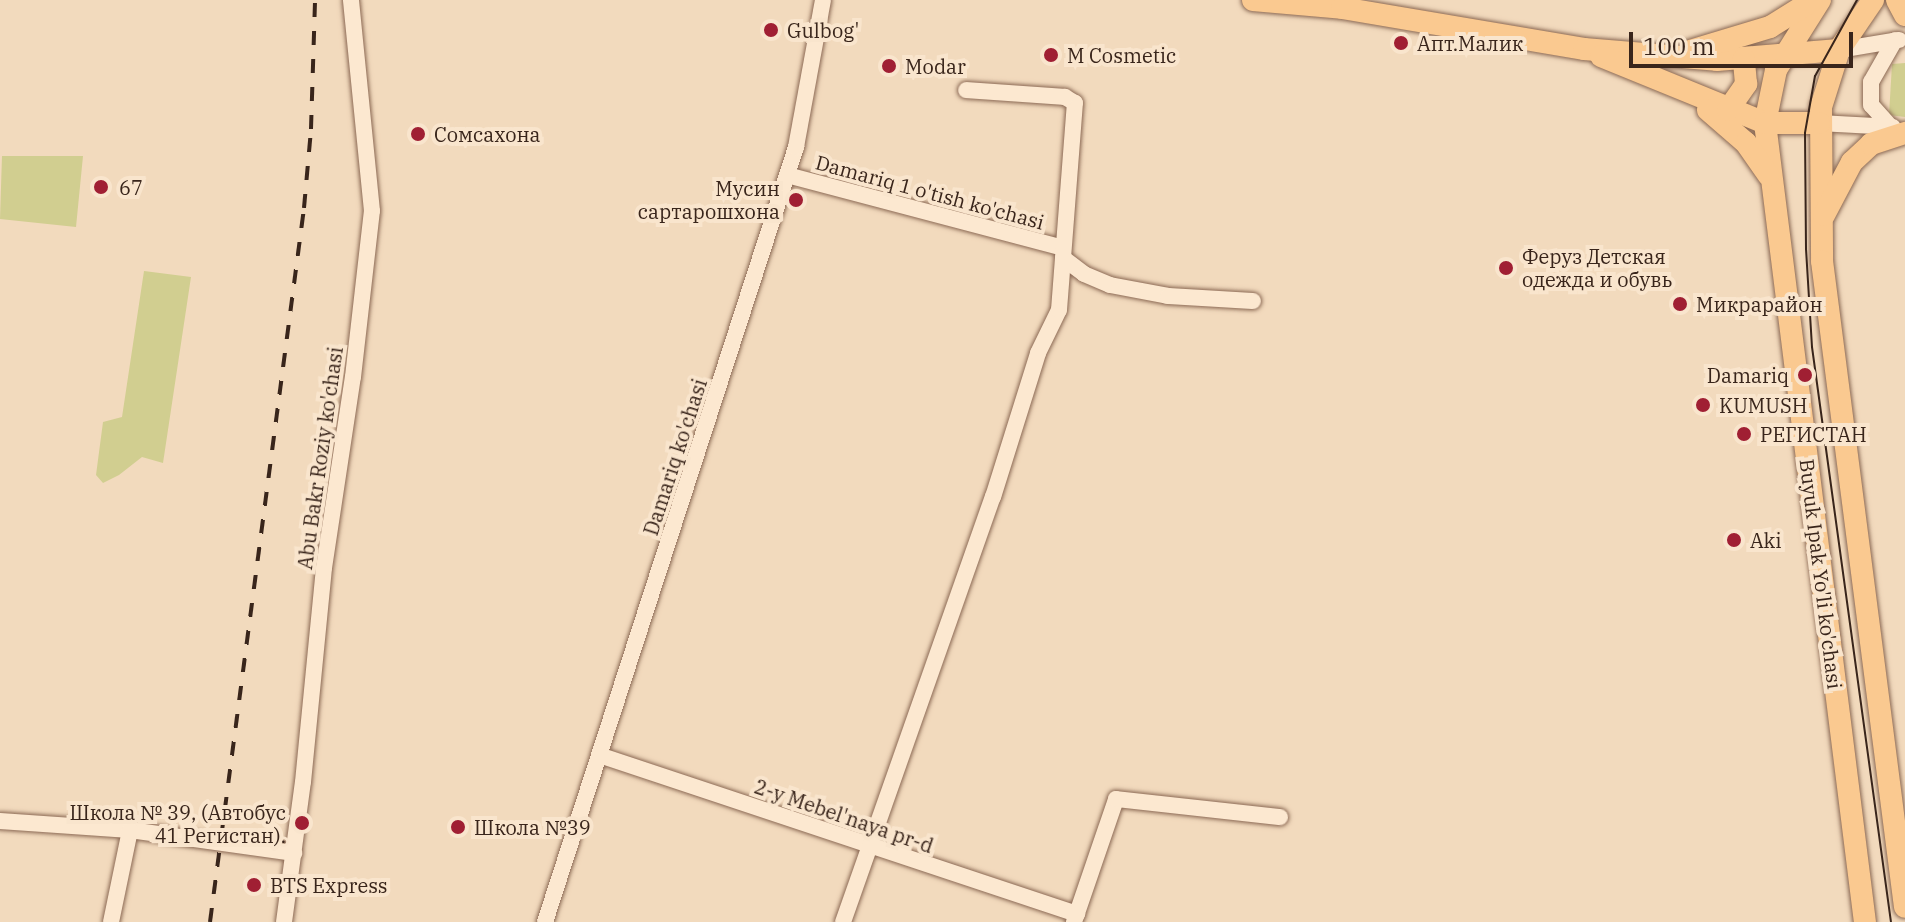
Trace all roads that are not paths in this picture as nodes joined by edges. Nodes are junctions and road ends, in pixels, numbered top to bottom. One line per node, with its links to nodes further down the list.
1 (351, 0): 31 (street, Abu Bakr Roziy ko'chasi)
2 (823, 0): 21 (street, Damariq ko'chasi)
3 (1253, 0): 10 (main road)
4 (1813, 0): 12 (main road)
5 (1820, 0): 13 (main road, Buyuk Ipak Yo'li ko'chasi)
6 (1873, 0): 11 (main road, Buyuk Ipak Yo'li ko'chasi)
7 (1897, 0): 8 (main road)
8 (1905, 15)
9 (1900, 40): 11 (street); 20 (street)
10 (1584, 49): 12 (main road); 15 (main road)
11 (1839, 50): 13 (main road); 19 (main road, Buyuk Ipak Yo'li ko'chasi)
12 (1662, 56): 14 (main road)
13 (1783, 56): 14 (main road); 18 (main road, Buyuk Ipak Yo'li ko'chasi)
14 (1744, 59): 17 (main road)
15 (1674, 88): 17 (main road); 22 (main road)
16 (966, 90): 24 (street)
17 (1728, 110): 18 (main road)
18 (1765, 123): 19 (main road); 22 (main road, Buyuk Ipak Yo'li ko'chasi)
19 (1819, 123): 20 (street); 23 (main road, Buyuk Ipak Yo'li ko'chasi)
20 (1900, 129): 23 (main road)
21 (787, 175): 24 (street, Damariq 1 o'tish ko'chasi); 26 (street, Damariq ko'chasi)
22 (1772, 185): 38 (main road, Buyuk Ipak Yo'li ko'chasi)
23 (1821, 219): 32 (main road, Buyuk Ipak Yo'li ko'chasi)
24 (1063, 253): 25 (street, Damariq 1 o'tish ko'chasi); 30 (street)
25 (1253, 301)
26 (599, 755): 30 (street, 2-y Mebel'naya pr-d); 36 (street, Damariq ko'chasi)
27 (1280, 817): 33 (street)
28 (0, 821): 29 (street)
29 (130, 830): 31 (street); 34 (street)
30 (867, 846): 33 (street, 2-y Mebel'naya pr-d); 37 (street)
31 (294, 853): 35 (street, Abu Bakr Roziy ko'chasi)
32 (1905, 907)
33 (1076, 918)
34 (111, 922)
35 (284, 922)
36 (545, 922)
37 (843, 922)
38 (1865, 922)

